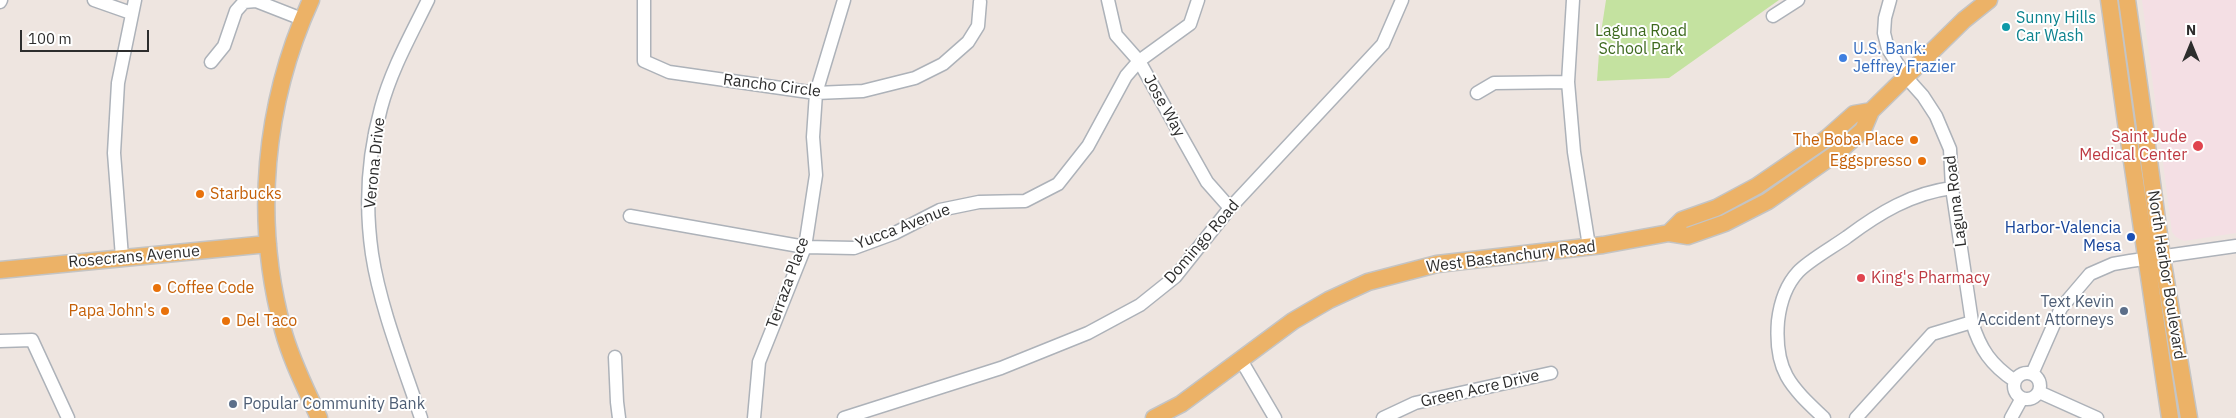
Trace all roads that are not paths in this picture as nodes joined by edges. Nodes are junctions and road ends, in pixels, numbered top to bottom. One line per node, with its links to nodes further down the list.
1 (94, 0): 17 (street)
2 (135, 0): 17 (street)
3 (311, 0): 19 (main road)
4 (428, 0): 47 (street, Verona Drive)
5 (644, 0): 24 (street, Rancho Circle)
6 (844, 0): 24 (street, Terraza Place)
7 (1108, 0): 20 (street, Jose Way)
8 (1198, 0): 20 (street, Yucca Avenue)
9 (1402, 0): 27 (street, Domingo Road)
10 (1573, 0): 23 (street)
11 (1798, 0): 18 (street)
12 (1890, 0): 22 (street, Laguna Road)
13 (1988, 0): 22 (main road, West Bastanchury Road)
14 (2109, 0): 34 (main road, North Harbor Boulevard)
15 (2127, 0): 34 (main road, North Harbor Boulevard)
16 (980, 2): 24 (street, Rancho Circle)
17 (131, 13): 33 (street)
18 (1773, 16)
19 (302, 20): 21 (street); 29 (main road)
20 (1139, 61): 27 (street, Jose Way); 32 (street, Yucca Avenue)
21 (211, 62)
22 (1906, 78): 26 (street, Laguna Road); 30 (main road, West Bastanchury Road)
23 (1568, 82): 25 (street); 30 (street)
24 (816, 93): 32 (street, Terraza Place)
25 (1477, 93)
26 (1952, 188): 36 (street, Laguna Road); 54 (street)
27 (1230, 208): 50 (street, Domingo Road)
28 (630, 216): 32 (street, Yucca Avenue)
29 (268, 244): 33 (main road, Rosecrans Avenue); 46 (main road)
30 (1589, 246): 39 (main road, West Bastanchury Road)
31 (2236, 246): 34 (street)
32 (804, 247): 49 (street, Terraza Place)
33 (122, 257): 35 (main road, Rosecrans Avenue)
34 (2155, 258): 41 (street); 58 (main road, North Harbor Boulevard); 59 (main road, North Harbor Boulevard)
35 (0, 270)
36 (1972, 322): 42 (street, Laguna Road); 55 (street)
37 (0, 341): 45 (street)
38 (615, 357): 48 (street)
39 (1241, 360): 51 (main road, West Bastanchury Road); 52 (street)
40 (1550, 373): 53 (street, Green Acre Drive)
41 (2032, 374): 42 (street); 43 (street)
42 (2015, 381): 44 (street)
43 (2039, 392): 44 (street); 57 (street)
44 (2022, 398): 56 (street)
45 (68, 418)
46 (319, 418)
47 (420, 418)
48 (619, 418)
49 (754, 418)
50 (844, 418)
51 (1154, 418)
52 (1275, 418)
53 (1383, 418)
54 (1824, 418)
55 (1856, 418)
56 (2011, 418)
57 (2096, 418)
58 (2170, 418)
59 (2189, 418)

